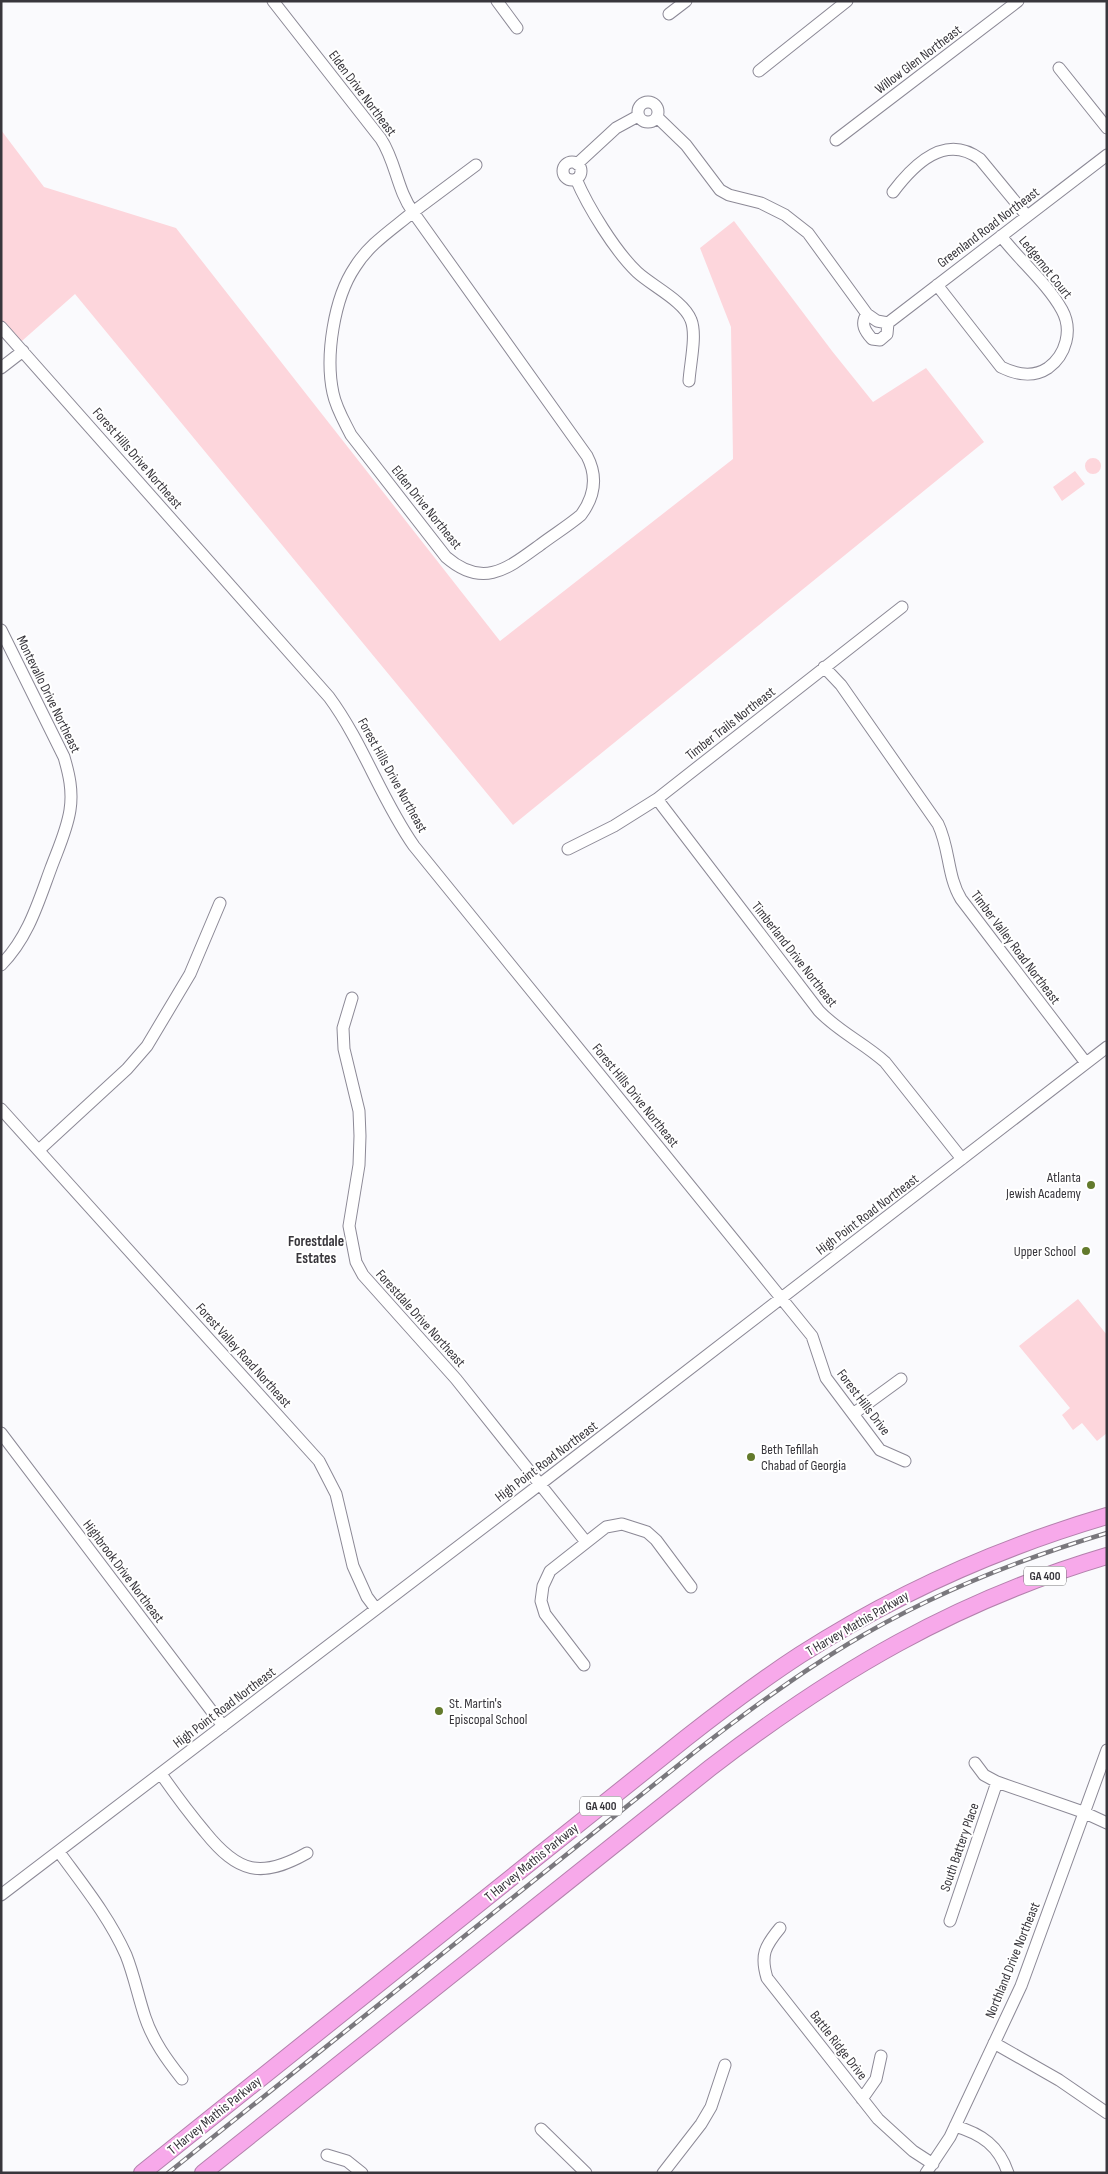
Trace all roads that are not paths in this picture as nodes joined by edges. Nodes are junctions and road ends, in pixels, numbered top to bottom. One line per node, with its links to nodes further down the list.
1 (273, 1): 17 (street, Elden Drive Northeast)
2 (496, 1): 7 (street)
3 (686, 1): 6 (street)
4 (846, 1): 9 (street)
5 (1018, 1): 13 (street, Willow Glen Northeast)
6 (669, 14)
7 (517, 28)
8 (1059, 68): 12 (street)
9 (759, 71)
10 (638, 116): 11 (street); 11 (street); 26 (street)
11 (657, 116): 21 (street)
12 (1107, 128)
13 (836, 140)
14 (1107, 155): 18 (street, Greenland Road Northeast)
15 (476, 165): 17 (street)
16 (893, 192): 18 (street)
17 (414, 212): 17 (street, Elden Drive Northeast)
18 (1027, 216): 19 (street, Greenland Road Northeast)
19 (1001, 236): 20 (street, Greenland Road Northeast); 20 (street, Ledgemot Court)
20 (936, 285): 22 (street, Greenland Road Northeast)
21 (867, 314): 22 (street); 22 (street, Greenland Road Northeast)
22 (888, 323)
23 (1, 326): 24 (street, Forest Hills Drive Northeast)
24 (23, 351): 25 (street); 40 (street, Forest Hills Drive Northeast)
25 (1, 368)
26 (688, 381)
27 (902, 607): 29 (street, Timber Trails Northeast)
28 (1, 630): 33 (street, Montevallo Drive Northeast)
29 (824, 667): 30 (street, Timber Trails Northeast); 36 (street, Timber Valley Road Northeast)
30 (657, 799): 31 (street, Timber Trails Northeast); 39 (street, Timberland Drive Northeast)
31 (568, 849)
32 (220, 903): 38 (street)
33 (1, 966)
34 (352, 998): 45 (street, Forestdale Drive Northeast)
35 (1107, 1048): 36 (street, High Point Road Northeast)
36 (1086, 1064): 39 (street, High Point Road Northeast)
37 (1, 1110): 38 (street, Forest Valley Road Northeast)
38 (39, 1150): 50 (street, Forest Valley Road Northeast)
39 (962, 1159): 40 (street, High Point Road Northeast)
40 (781, 1298): 42 (street, Forest Hills Drive); 45 (street, High Point Road Northeast)
41 (901, 1379): 42 (street)
42 (853, 1414): 44 (street, Forest Hills Drive)
43 (1, 1433): 52 (street, Highbrook Drive Northeast)
44 (905, 1461)
45 (539, 1485): 47 (street, Forestdale Drive Northeast); 50 (street, High Point Road Northeast)
46 (1107, 1516): 74 (highway, T Harvey Mathis Parkway / GA 400)
47 (586, 1542): 49 (street); 51 (street)
48 (1107, 1556): 75 (highway, GA 400)
49 (691, 1587)
50 (376, 1609): 52 (street, High Point Road Northeast)
51 (584, 1665)
52 (222, 1726): 55 (street, High Point Road Northeast)
53 (1107, 1750): 57 (street, Northland Drive Northeast)
54 (975, 1763): 56 (street)
55 (161, 1774): 59 (street, High Point Road Northeast); 60 (street)
56 (998, 1782): 57 (street); 62 (street, South Battery Place)
57 (1083, 1812): 58 (street); 64 (street, Northland Drive Northeast)
58 (1107, 1824)
59 (59, 1852): 61 (street, High Point Road Northeast); 67 (street)
60 (307, 1853)
61 (1, 1895)
62 (950, 1921)
63 (780, 1928): 68 (street, Battle Ridge Drive)
64 (994, 2043): 69 (street); 70 (street, Northland Drive Northeast)
65 (881, 2056): 68 (street)
66 (725, 2065): 78 (street)
67 (182, 2079)
68 (862, 2098): 73 (street, Battle Ridge Drive)
69 (1107, 2113)
70 (955, 2126): 73 (street, Northland Drive Northeast); 79 (street)
71 (541, 2129): 77 (street)
72 (327, 2156): 76 (street)
73 (929, 2168)
74 (142, 2173)
75 (203, 2173)
76 (362, 2173)
77 (586, 2173)
78 (663, 2173)
79 (1008, 2173)

